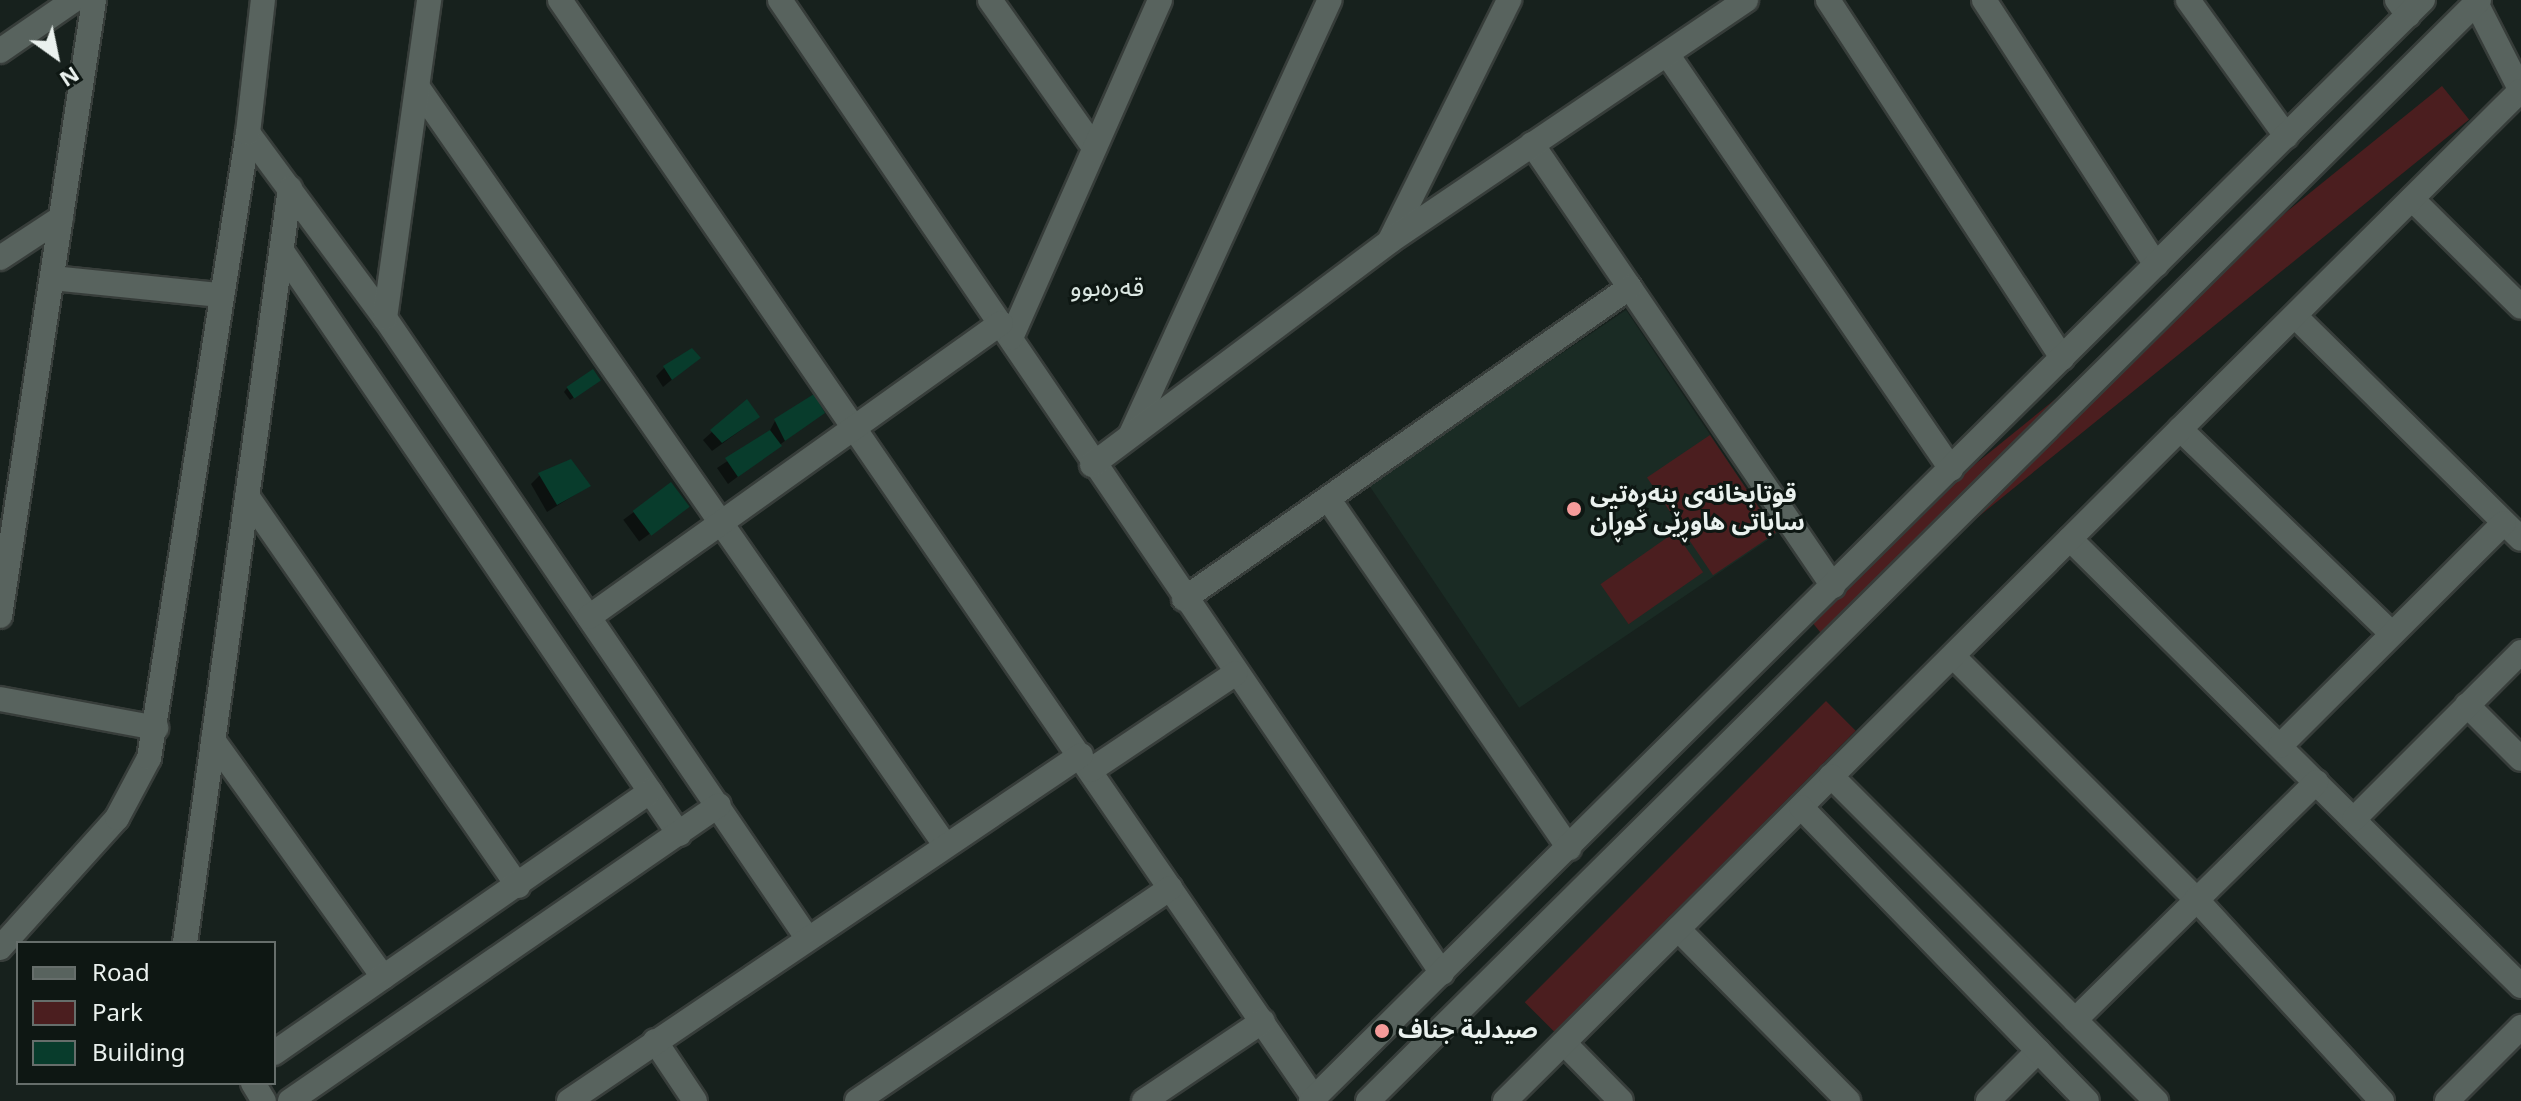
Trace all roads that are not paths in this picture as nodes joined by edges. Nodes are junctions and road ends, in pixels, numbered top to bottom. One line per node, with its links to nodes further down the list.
1 (74, 0): 17 (street)
2 (94, 0): 27 (street)
3 (263, 0): 21 (street)
4 (429, 0): 19 (street)
5 (560, 0): 40 (street)
6 (780, 0): 38 (street)
7 (990, 0): 24 (street)
8 (1160, 0): 24 (street)
9 (1330, 0): 42 (street)
10 (1509, 0): 28 (street)
11 (1746, 0): 18 (street)
12 (1828, 0): 39 (street)
13 (1984, 0): 31 (street)
14 (2188, 0): 22 (street)
15 (2478, 1): 20 (street); 58 (street)
16 (2409, 5): 22 (street)
17 (0, 51)
18 (1667, 54): 23 (street); 44 (street)
19 (419, 89): 37 (street); 47 (street)
20 (2521, 91): 26 (street)
21 (248, 133): 25 (street); 34 (street)
22 (2286, 136): 31 (street)
23 (1532, 144): 28 (street); 33 (street)
24 (1093, 146): 38 (street)
25 (290, 188): 29 (street); 37 (street)
26 (2412, 199): 35 (street); 36 (street)
27 (61, 218): 30 (street); 32 (street)
28 (1390, 241): 42 (street)
29 (284, 254): 45 (street); 69 (street)
30 (0, 258)
31 (2156, 265): 39 (street)
32 (52, 278): 34 (street); 52 (street)
33 (1630, 287): 46 (street); 50 (street)
34 (218, 295): 62 (street)
35 (2521, 307)
36 (2295, 316): 41 (street); 48 (street)
37 (385, 318): 53 (street)
38 (1006, 331): 40 (street); 43 (street)
39 (2062, 358): 44 (street)
40 (853, 428): 47 (street); 66 (street)
41 (2180, 429): 49 (street); 54 (street)
42 (1129, 439): 43 (street)
43 (1092, 465): 51 (street)
44 (1951, 469): 50 (street)
45 (247, 496): 63 (street); 76 (street)
46 (1329, 500): 51 (street); 75 (street)
47 (721, 521): 53 (street); 74 (street)
48 (2512, 531): 54 (street)
49 (2070, 539): 57 (street); 64 (street)
50 (1833, 586): 55 (street)
51 (1184, 599): 59 (street)
52 (0, 616)
53 (589, 617): 70 (street)
54 (2391, 633): 64 (street)
55 (1779, 639): 58 (street); 75 (street)
56 (2521, 652): 61 (street)
57 (1953, 656): 67 (street); 78 (street)
58 (1810, 668): 99 (street)
59 (1236, 673): 66 (street); 83 (street)
60 (0, 699): 62 (street)
61 (2467, 705): 65 (street); 72 (street)
62 (156, 728): 82 (street)
63 (213, 740): 81 (street); 84 (street)
64 (2280, 746): 68 (street)
65 (2521, 759)
66 (1086, 762): 74 (street); 77 (street)
67 (1831, 776): 71 (street); 86 (street)
68 (2316, 782): 72 (street); 78 (street)
69 (650, 792): 73 (street); 76 (street)
70 (719, 805): 73 (street); 80 (street)
71 (1801, 807): 79 (street); 91 (street)
72 (2354, 819): 85 (street)
73 (679, 834): 93 (street)
74 (946, 846): 80 (street)
75 (1569, 848): 83 (street)
76 (518, 886): 84 (street)
77 (1170, 888): 87 (street); 97 (street)
78 (2196, 899): 86 (street); 106 (street)
79 (1678, 929): 90 (street); 102 (street)
80 (808, 939): 89 (street)
81 (185, 941)
82 (0, 948)
83 (1442, 973): 94 (street)
84 (383, 977): 92 (street)
85 (2521, 986)
86 (2075, 1020): 105 (street)
87 (1263, 1021): 94 (street); 98 (street)
88 (2521, 1027): 107 (street)
89 (655, 1041): 95 (street); 96 (street)
90 (1564, 1043): 100 (street); 101 (street)
91 (2038, 1051): 103 (street); 104 (street)
92 (276, 1052)
93 (296, 1099)
94 (1313, 1100)
95 (569, 1101)
96 (695, 1101)
97 (857, 1101)
98 (1144, 1101)
99 (1368, 1101)
100 (1505, 1101)
101 (1621, 1101)
102 (1848, 1101)
103 (1988, 1101)
104 (2087, 1101)
105 (2156, 1101)
106 (2382, 1101)
107 (2447, 1101)

